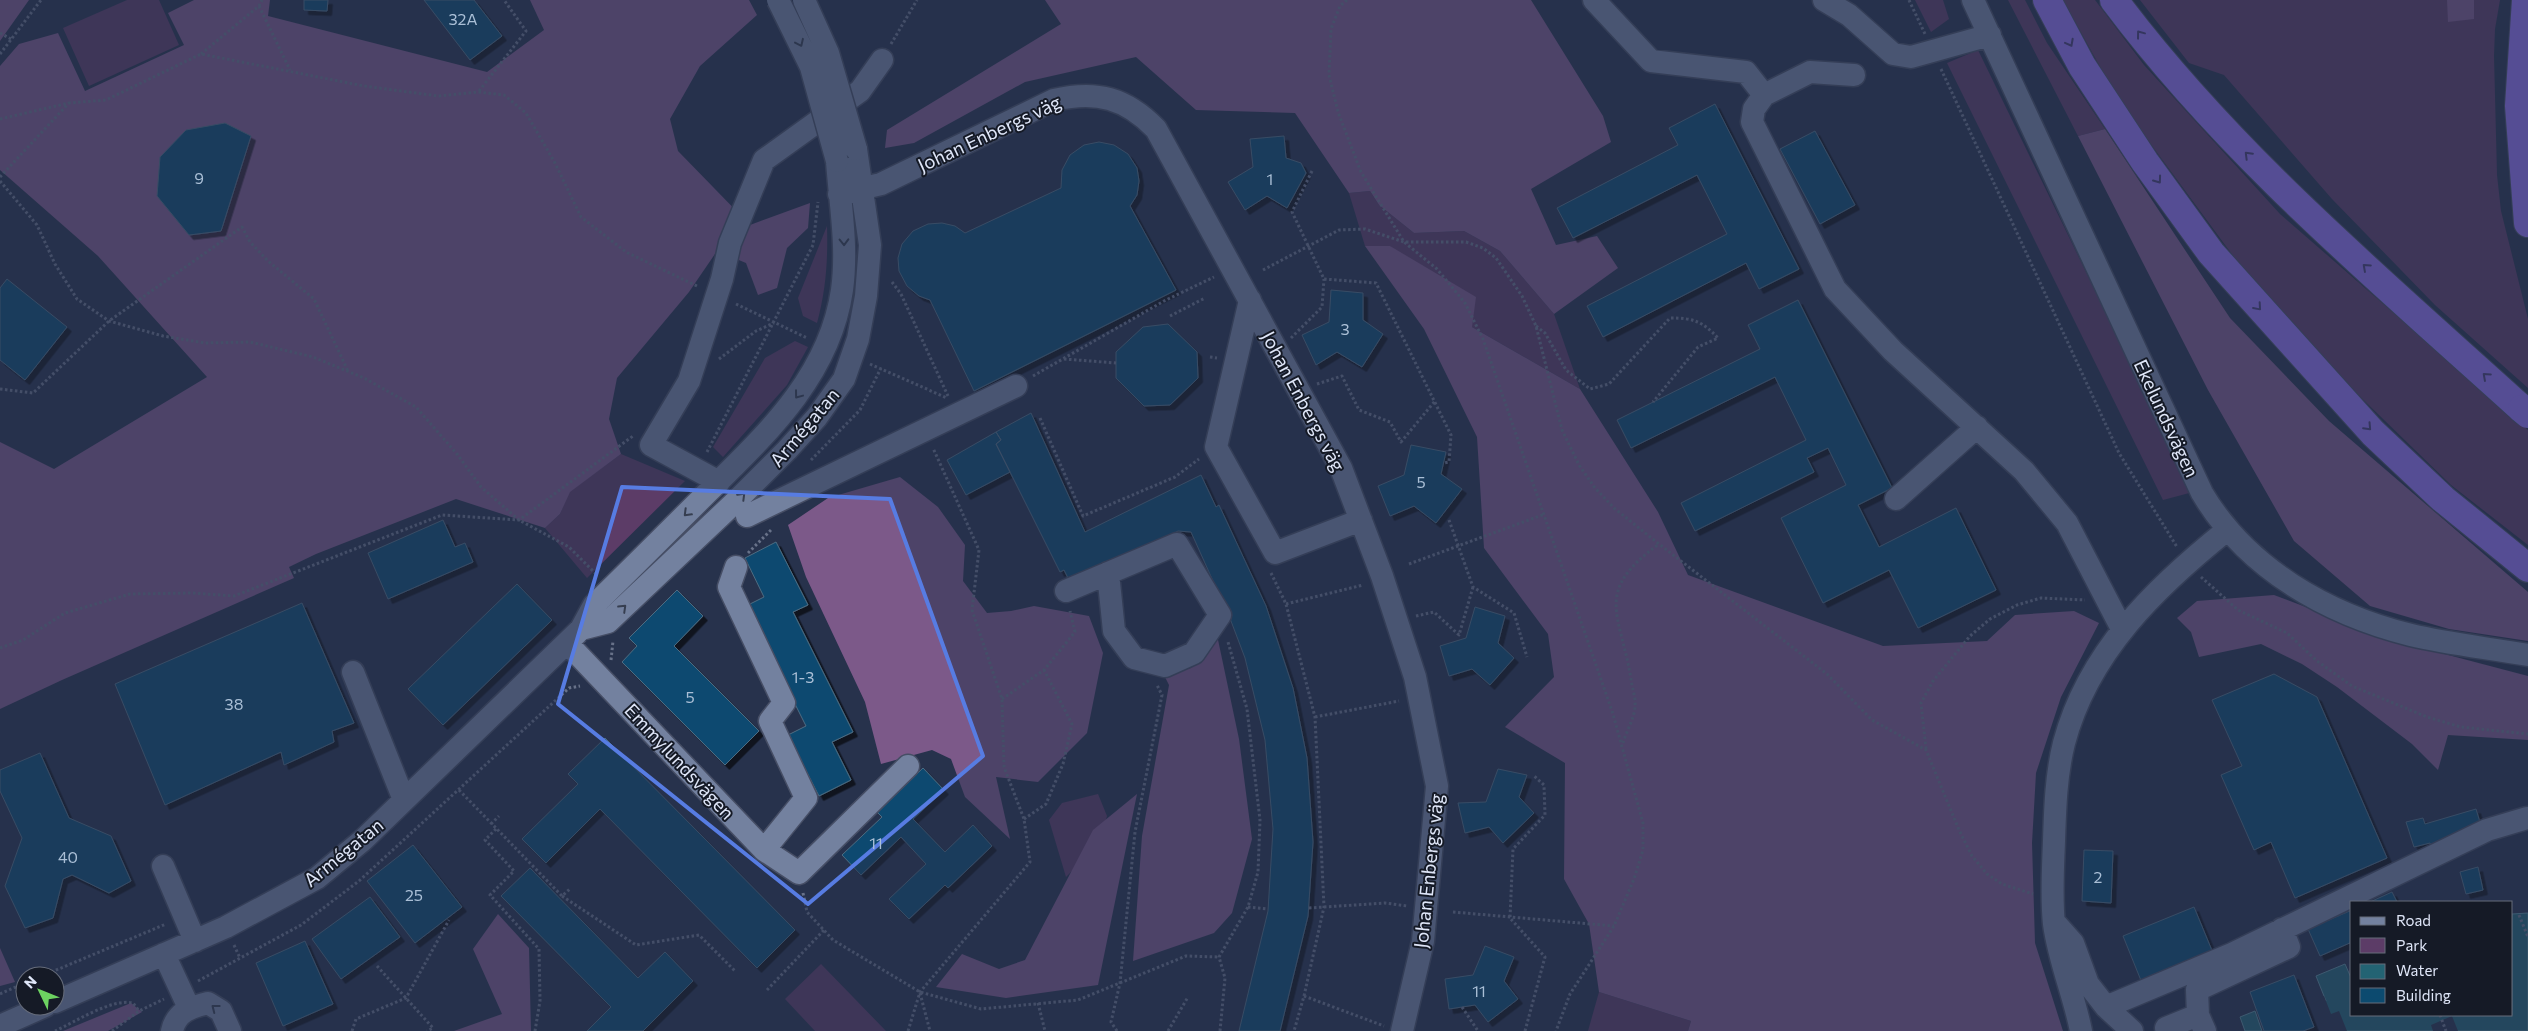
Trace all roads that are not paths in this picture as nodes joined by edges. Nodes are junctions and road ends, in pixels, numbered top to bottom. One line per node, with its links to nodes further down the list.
1 (778, 0): 14 (street, Armégatan, one-way to 14, bridge)
2 (804, 0): 13 (street, Armégatan, bridge)
3 (1594, 0): 12 (street)
4 (1824, 0): 9 (street)
5 (1973, 0): 9 (street, Ekelundsvägen)
6 (2047, 0): 26 (highway, one-way to 26)
7 (2114, 0): 18 (highway, one-way to 7)
8 (2526, 0): 15 (highway)
9 (1990, 35): 24 (street, Ekelundsvägen)
10 (882, 60): 20 (street)
11 (1854, 75): 12 (street)
12 (1764, 95): 19 (street)
13 (861, 190): 14 (street, Johan Enbergs väg); 16 (street, Johan Enbergs väg); 30 (street, Armégatan, one-way to 13)
14 (829, 196): 20 (street, Armégatan, one-way to 20)
15 (2528, 222)
16 (1250, 300): 23 (street, Johan Enbergs väg); 23 (street)
17 (1016, 386): 22 (street)
18 (2525, 411)
19 (1977, 427): 21 (street); 29 (street)
20 (719, 482): 30 (street, Armégatan, one-way to 30)
21 (1896, 499)
22 (747, 516)
23 (1361, 520): 48 (street, Johan Enbergs väg)
24 (2227, 530): 29 (street); 31 (street, Ekelundsvägen)
25 (736, 567): 36 (street)
26 (2528, 568)
27 (1108, 573): 27 (street); 28 (street)
28 (1066, 591)
29 (2122, 629): 38 (street)
30 (574, 636): 34 (street, Armégatan); 36 (street, Emmylundsvägen)
31 (2528, 654)
32 (353, 672): 34 (street)
33 (908, 766): 36 (street, Emmylundsvägen)
34 (404, 800): 40 (street, Armégatan)
35 (2527, 818): 39 (street)
36 (764, 850)
37 (164, 866): 40 (street)
38 (2054, 923): 44 (street); 51 (street)
39 (2282, 929): 44 (street); 46 (street)
40 (195, 941): 41 (street, Armégatan)
41 (164, 954): 42 (street, Armégatan); 43 (street)
42 (65, 998)
43 (186, 999): 49 (street); 50 (street, one-way to 43)
44 (2106, 1007): 52 (street)
45 (22, 1016): 47 (street)
46 (2201, 1023): 53 (street)
47 (0, 1026)
48 (1394, 1029)
49 (172, 1031)
50 (230, 1031)
51 (2081, 1031)
52 (2132, 1031)
53 (2167, 1031)

